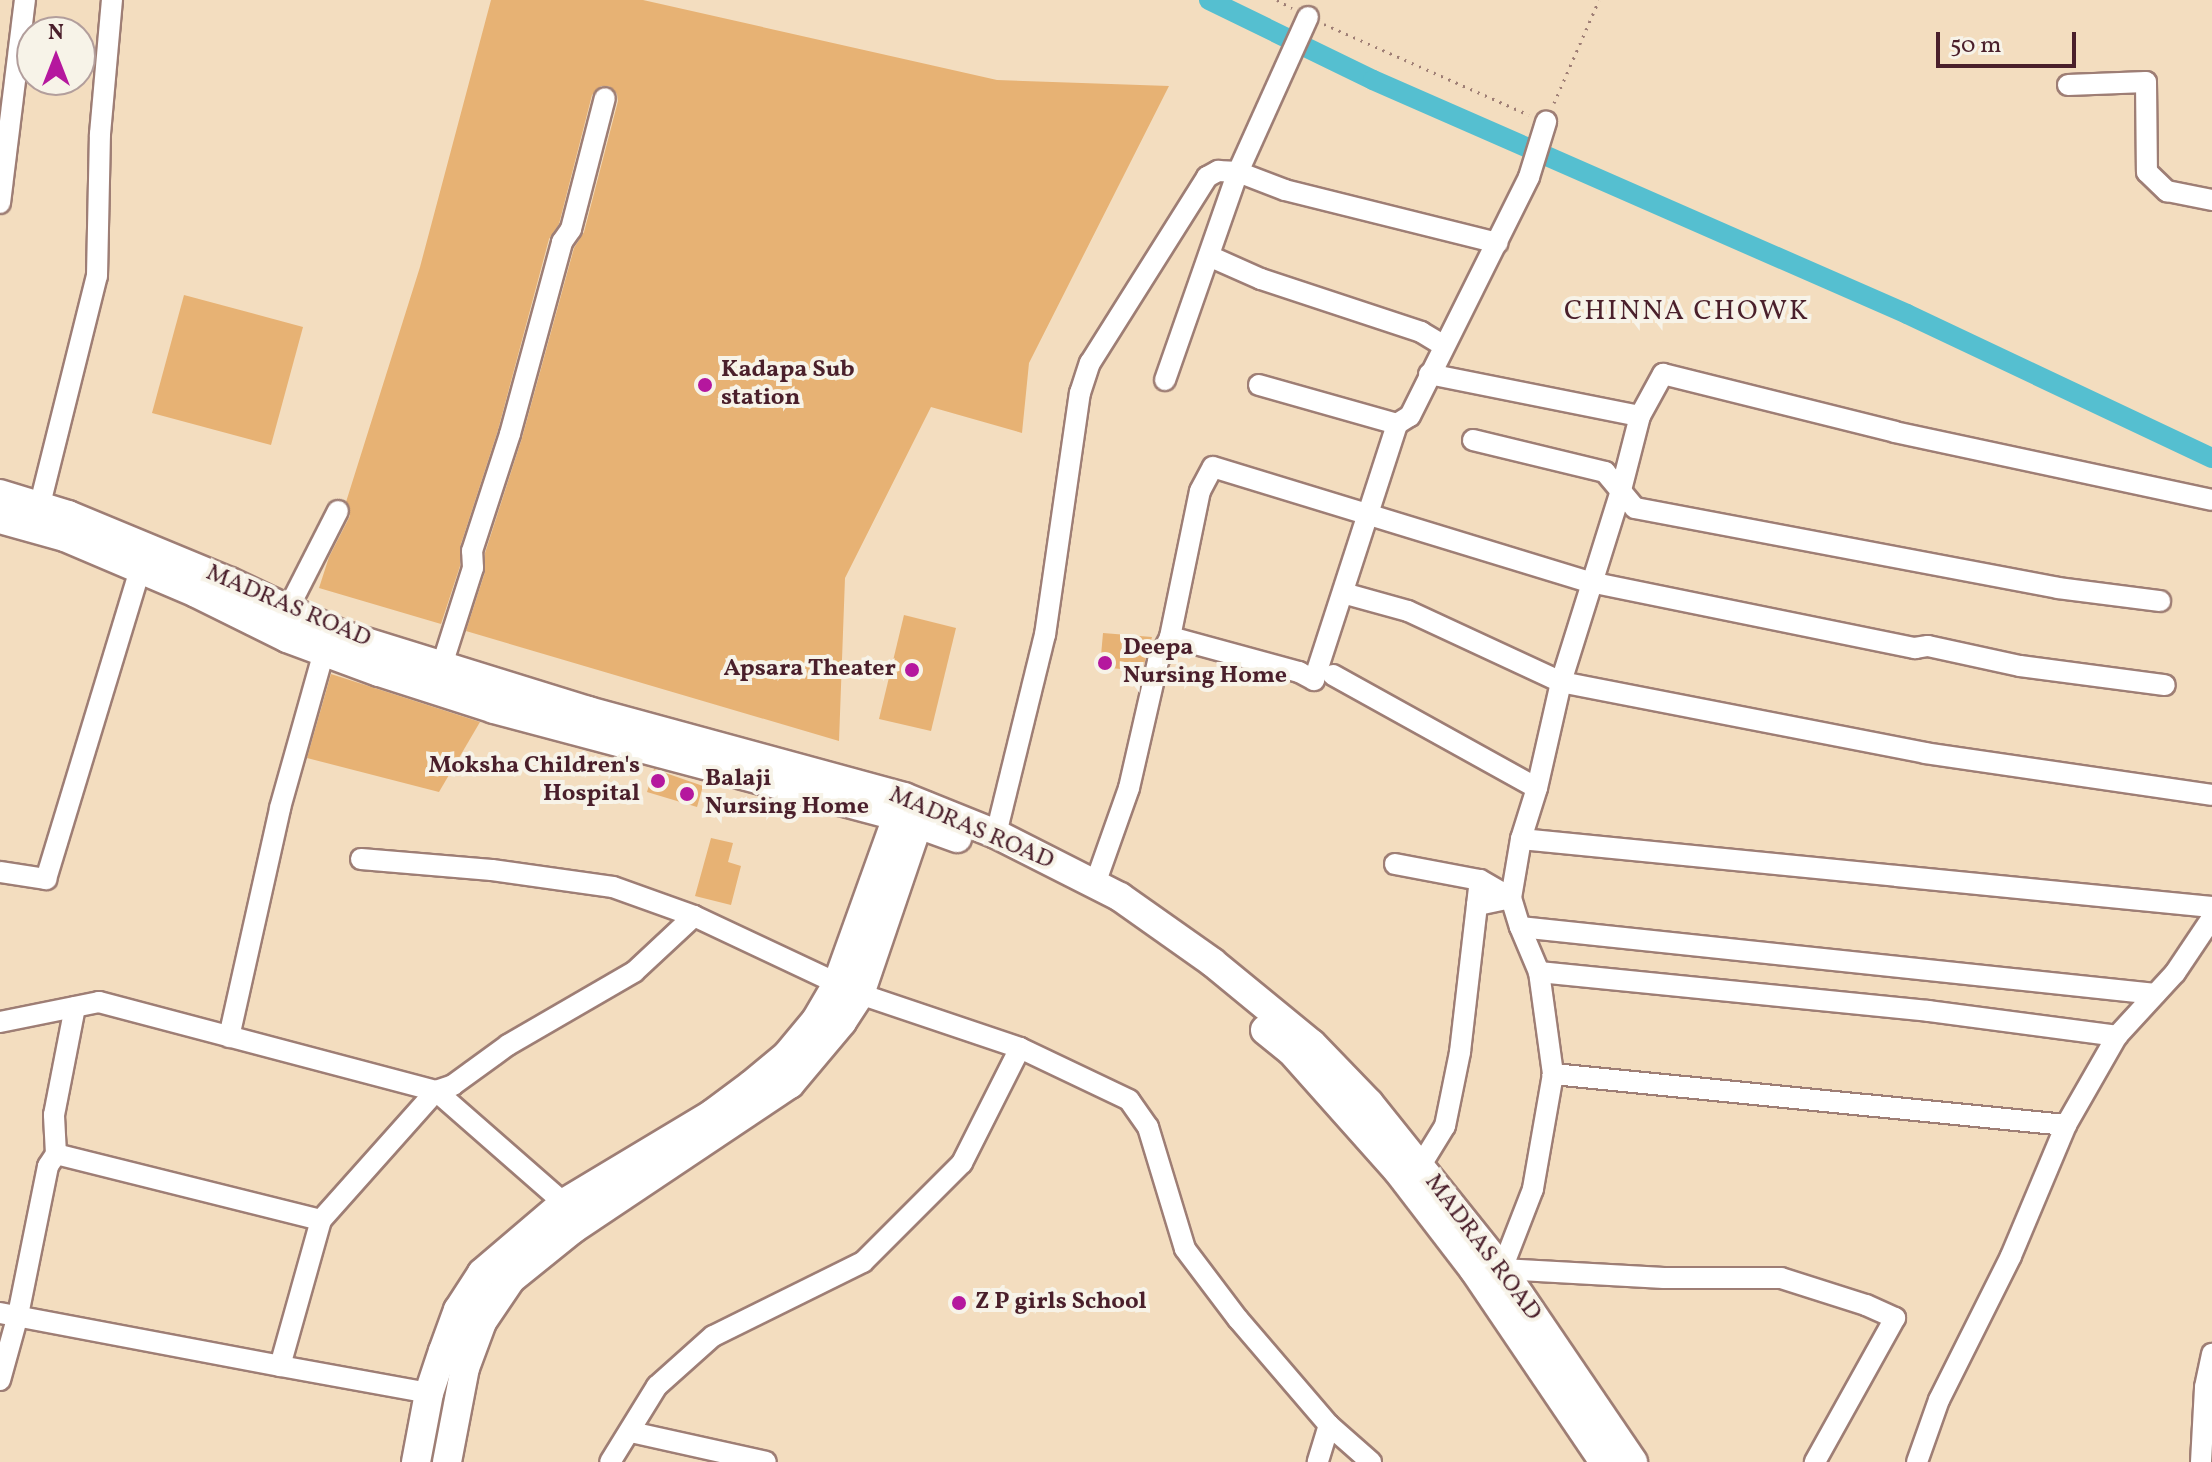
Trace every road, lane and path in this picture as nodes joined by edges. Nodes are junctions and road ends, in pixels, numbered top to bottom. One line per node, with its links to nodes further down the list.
1 (25, 0): 10 (street)
2 (112, 0): 25 (street)
3 (1599, 0): 7 (path)
4 (1308, 17): 7 (path); 8 (street)
5 (2068, 85): 9 (street)
6 (605, 98): 34 (street)
7 (1542, 132): 11 (street)
8 (1238, 172): 11 (street); 12 (street); 41 (street)
9 (2212, 200)
10 (0, 203)
11 (1498, 243): 13 (street)
12 (1209, 256): 13 (street); 15 (street)
13 (1443, 345): 14 (street)
14 (1429, 374): 17 (street); 18 (street)
15 (1165, 380)
16 (1259, 385): 18 (street)
17 (1640, 416): 20 (street); 22 (street)
18 (1397, 424): 24 (street)
19 (1473, 440): 20 (street)
20 (1621, 490): 28 (street); 30 (street)
21 (0, 494): 25 (main road, MADRAS ROAD)
22 (2211, 498)
23 (338, 511): 31 (street)
24 (1368, 516): 28 (street); 29 (street); 32 (street)
25 (37, 517): 26 (main road); 27 (main road); 31 (main road, MADRAS ROAD)
26 (0, 519)
27 (140, 569): 33 (main road); 45 (street)
28 (1590, 582): 36 (street); 37 (street)
29 (1343, 593): 32 (street); 36 (street)
30 (2160, 601)
31 (288, 609): 34 (main road, MADRAS ROAD)
32 (1170, 637): 47 (street)
33 (324, 651): 40 (main road); 60 (street)
34 (442, 665): 40 (main road, MADRAS ROAD)
35 (1333, 675): 38 (street)
36 (1561, 682): 38 (street); 39 (street)
37 (2165, 685)
38 (1537, 788): 42 (street)
39 (2212, 795)
40 (911, 810): 41 (main road, MADRAS ROAD); 55 (main road); 66 (main road)
41 (996, 834): 47 (main road, MADRAS ROAD)
42 (1521, 839): 48 (street); 50 (street)
43 (361, 859): 51 (street)
44 (1395, 864): 46 (street)
45 (0, 872)
46 (1480, 880): 48 (street); 49 (street)
47 (1095, 884): 66 (main road, MADRAS ROAD)
48 (1511, 898): 49 (street); 53 (street)
49 (1477, 905): 66 (street)
50 (2212, 907)
51 (694, 916): 55 (street); 63 (street)
52 (2212, 918): 56 (street)
53 (1520, 927): 54 (street); 56 (street)
54 (1539, 972): 59 (street); 62 (street)
55 (848, 989): 61 (street); 67 (main road); 78 (main road)
56 (2155, 994): 59 (street)
57 (75, 1007): 58 (street); 60 (street); 65 (street)
58 (0, 1022)
59 (2117, 1036): 64 (street)
60 (229, 1037): 63 (street)
61 (1020, 1048): 75 (street); 76 (street)
62 (1553, 1074): 64 (street); 69 (street)
63 (436, 1091): 67 (street); 68 (street)
64 (2066, 1125): 86 (street)
65 (56, 1154): 68 (street); 70 (street)
66 (1410, 1168): 69 (main road, MADRAS ROAD); 83 (main road)
67 (564, 1203): 74 (main road)
68 (321, 1220): 72 (street)
69 (1502, 1269): 84 (main road, MADRAS ROAD); 85 (street)
70 (8, 1314): 72 (street); 73 (street)
71 (2212, 1354): 87 (street)
72 (280, 1366): 74 (street)
73 (0, 1380)
74 (429, 1393): 77 (main road)
75 (1329, 1425): 81 (street); 82 (street)
76 (631, 1432): 79 (street); 80 (street)
77 (416, 1462)
78 (447, 1462)
79 (610, 1462)
80 (766, 1462)
81 (1318, 1462)
82 (1371, 1462)
83 (1604, 1462)
84 (1633, 1462)
85 (1815, 1462)
86 (1917, 1462)
87 (2201, 1462)

